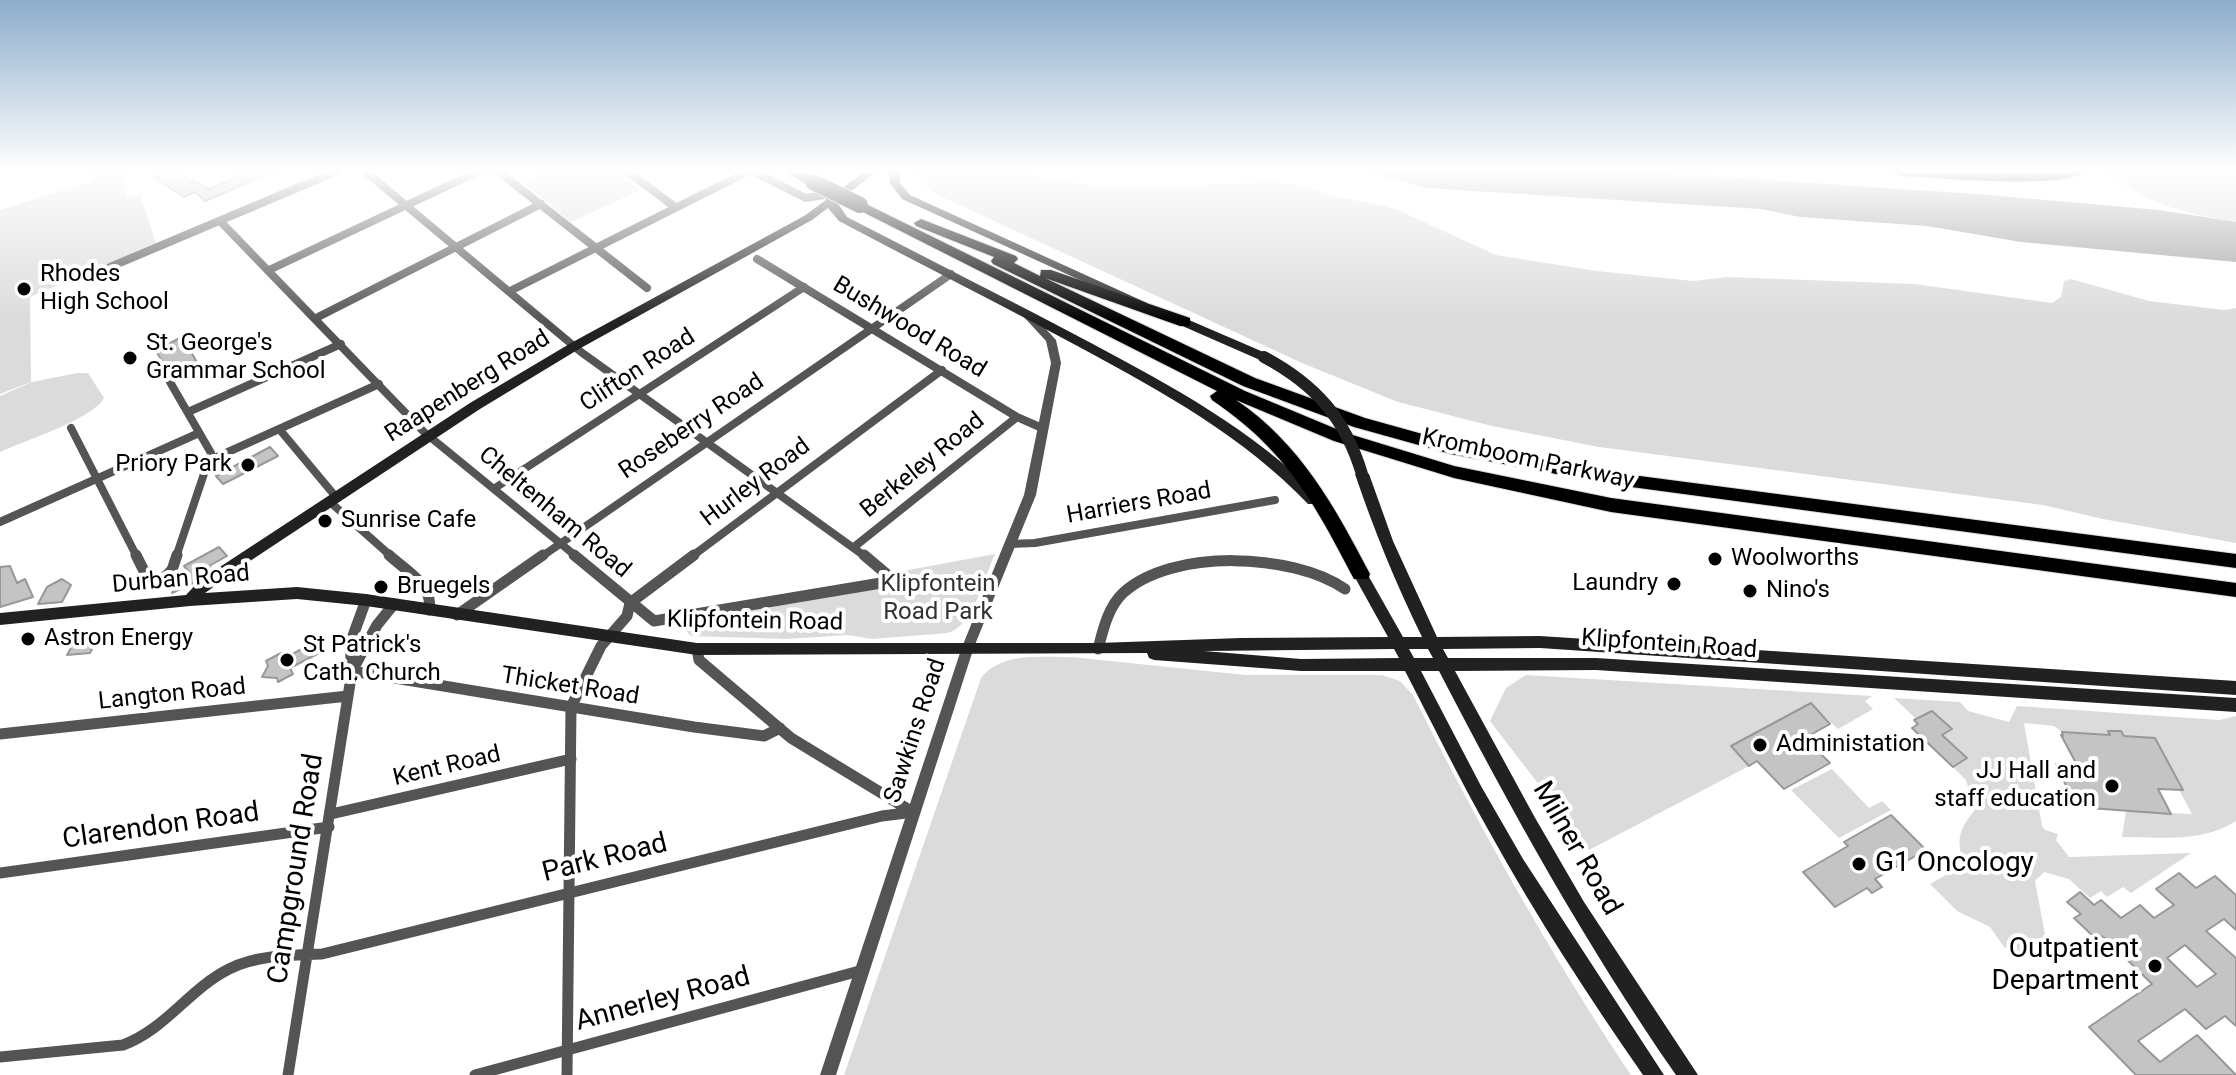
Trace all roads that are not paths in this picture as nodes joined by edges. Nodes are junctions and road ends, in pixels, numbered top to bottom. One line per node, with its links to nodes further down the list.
1 (217, 222): 18 (street)
2 (221, 222): 19 (street, Cheltenham Road)
3 (369, 222): 19 (street)
4 (423, 222): 15 (street)
5 (504, 222): 15 (street)
6 (563, 222): 16 (street)
7 (646, 222): 16 (street)
8 (795, 222): 14 (main road, Raapenberg Road)
9 (800, 222): 14 (main road, Raapenberg Road)
10 (849, 222): 20 (main road, Sawkins Road)
11 (903, 222): 26 (highway, Kromboom Parkway)
12 (962, 222): 27 (main road, Milner Road)
13 (921, 223): 27 (highway); 53 (highway, Kromboom Parkway)
14 (782, 231): 30 (main road, Raapenberg Road)
15 (454, 247): 23 (street); 25 (street)
16 (595, 249): 22 (street); 23 (street)
17 (757, 259): 21 (street, Bushwood Road)
18 (110, 267)
19 (269, 270): 25 (street, Cheltenham Road)
20 (951, 274): 24 (main road, Sawkins Road); 28 (street, Roseberry Road)
21 (804, 287): 28 (street, Bushwood Road); 34 (street, Clifton Road)
22 (647, 288)
23 (510, 291): 30 (street)
24 (1019, 309): 38 (street, Sawkins Road); 54 (main road)
25 (316, 318): 29 (street, Cheltenham Road)
26 (1086, 319): 54 (highway); 56 (highway, Kromboom Parkway)
27 (1185, 322): 65 (main road, Milner Road, bridge)
28 (872, 328): 31 (street, Bushwood Road); 42 (street, Roseberry Road)
29 (341, 344): 33 (street, Cheltenham Road); 35 (street)
30 (575, 346): 34 (street); 41 (main road, Raapenberg Road)
31 (942, 370): 36 (street, Bushwood Road); 46 (street, Hurley Road)
32 (170, 382): 35 (street)
33 (379, 384): 39 (street); 41 (street, Cheltenham Road)
34 (640, 393): 42 (street); 45 (street, Clifton Road)
35 (188, 412): 40 (street)
36 (1017, 417): 38 (street, Bushwood Road); 52 (street, Berkeley Road)
37 (71, 428): 44 (street)
38 (1042, 428): 51 (street, Sawkins Road)
39 (280, 430): 43 (street); 47 (street)
40 (199, 433): 43 (street); 44 (street)
41 (429, 435): 45 (street, Cheltenham Road); 47 (main road, Raapenberg Road)
42 (707, 441): 46 (street); 50 (street, Roseberry Road)
43 (208, 461): 44 (street)
44 (98, 478): 49 (street)
45 (495, 488): 50 (street, Cheltenham Road)
46 (778, 492): 52 (street); 59 (street, Hurley Road)
47 (333, 500): 57 (main road, Raapenberg Road); 61 (street)
48 (1275, 500): 51 (street, Harriers Road)
49 (0, 522)
50 (560, 541): 59 (street, Cheltenham Road); 62 (street, Roseberry Road)
51 (1010, 544): 67 (street, Sawkins Road)
52 (854, 547): 59 (street, Cheltenham Road)
53 (2236, 561)
54 (1361, 574): 66 (main road)
55 (1345, 589): 69 (street)
56 (2236, 590)
57 (190, 600): 58 (main road, Durban Road); 63 (main road, Durban Road)
58 (366, 600): 60 (main road, Klipfontein Road); 72 (street, Campground Road)
59 (630, 603): 64 (street, Hurley Road)
60 (394, 604): 61 (main road, Klipfontein Road); 72 (street, Campground Road)
61 (429, 610): 62 (main road, Klipfontein Road)
62 (457, 615): 64 (main road, Klipfontein Road)
63 (0, 619)
64 (608, 637): 68 (main road, Klipfontein Road); 76 (street, Hurley Road)
65 (1431, 642): 66 (main road, Klipfontein Road); 70 (main road, Milner Road); 73 (main road, Klipfontein Road)
66 (1396, 643): 69 (main road, Klipfontein Road); 71 (main road)
67 (968, 647): 68 (main road, Klipfontein Road); 69 (main road, Klipfontein Road); 80 (street, Sawkins Road)
68 (697, 649): 77 (street)
69 (1098, 649): 71 (main road, Klipfontein Road)
70 (1443, 664): 71 (main road, Klipfontein Road); 75 (main road, Klipfontein Road); 94 (main road, Milner Road)
71 (1408, 665): 93 (main road)
72 (352, 671): 74 (street, Campground Road); 76 (street, Thicket Road)
73 (2236, 688)
74 (348, 696): 78 (street, Langton Road); 81 (street, Campground Road)
75 (2236, 705)
76 (571, 707): 77 (street, Thicket Road); 79 (street)
77 (780, 728): 80 (street)
78 (0, 734)
79 (571, 759): 81 (street, Kent Road); 84 (street)
80 (914, 812): 84 (street, Park Road); 86 (street, Sawkins Road)
81 (331, 814): 82 (street, Campground Road)
82 (329, 827): 83 (street, Clarendon Road); 85 (street, Campground Road)
83 (0, 873)
84 (570, 892): 85 (street, Park Road); 87 (street)
85 (307, 954): 88 (street, Park Road); 89 (street, Campground Road)
86 (863, 970): 87 (street, Annerley Road); 92 (street, Sawkins Road)
87 (567, 1051): 90 (street, Annerley Road); 91 (street)
88 (0, 1057)
89 (288, 1075)
90 (475, 1075)
91 (567, 1075)
92 (828, 1075)
93 (1654, 1075)
94 (1688, 1075)

